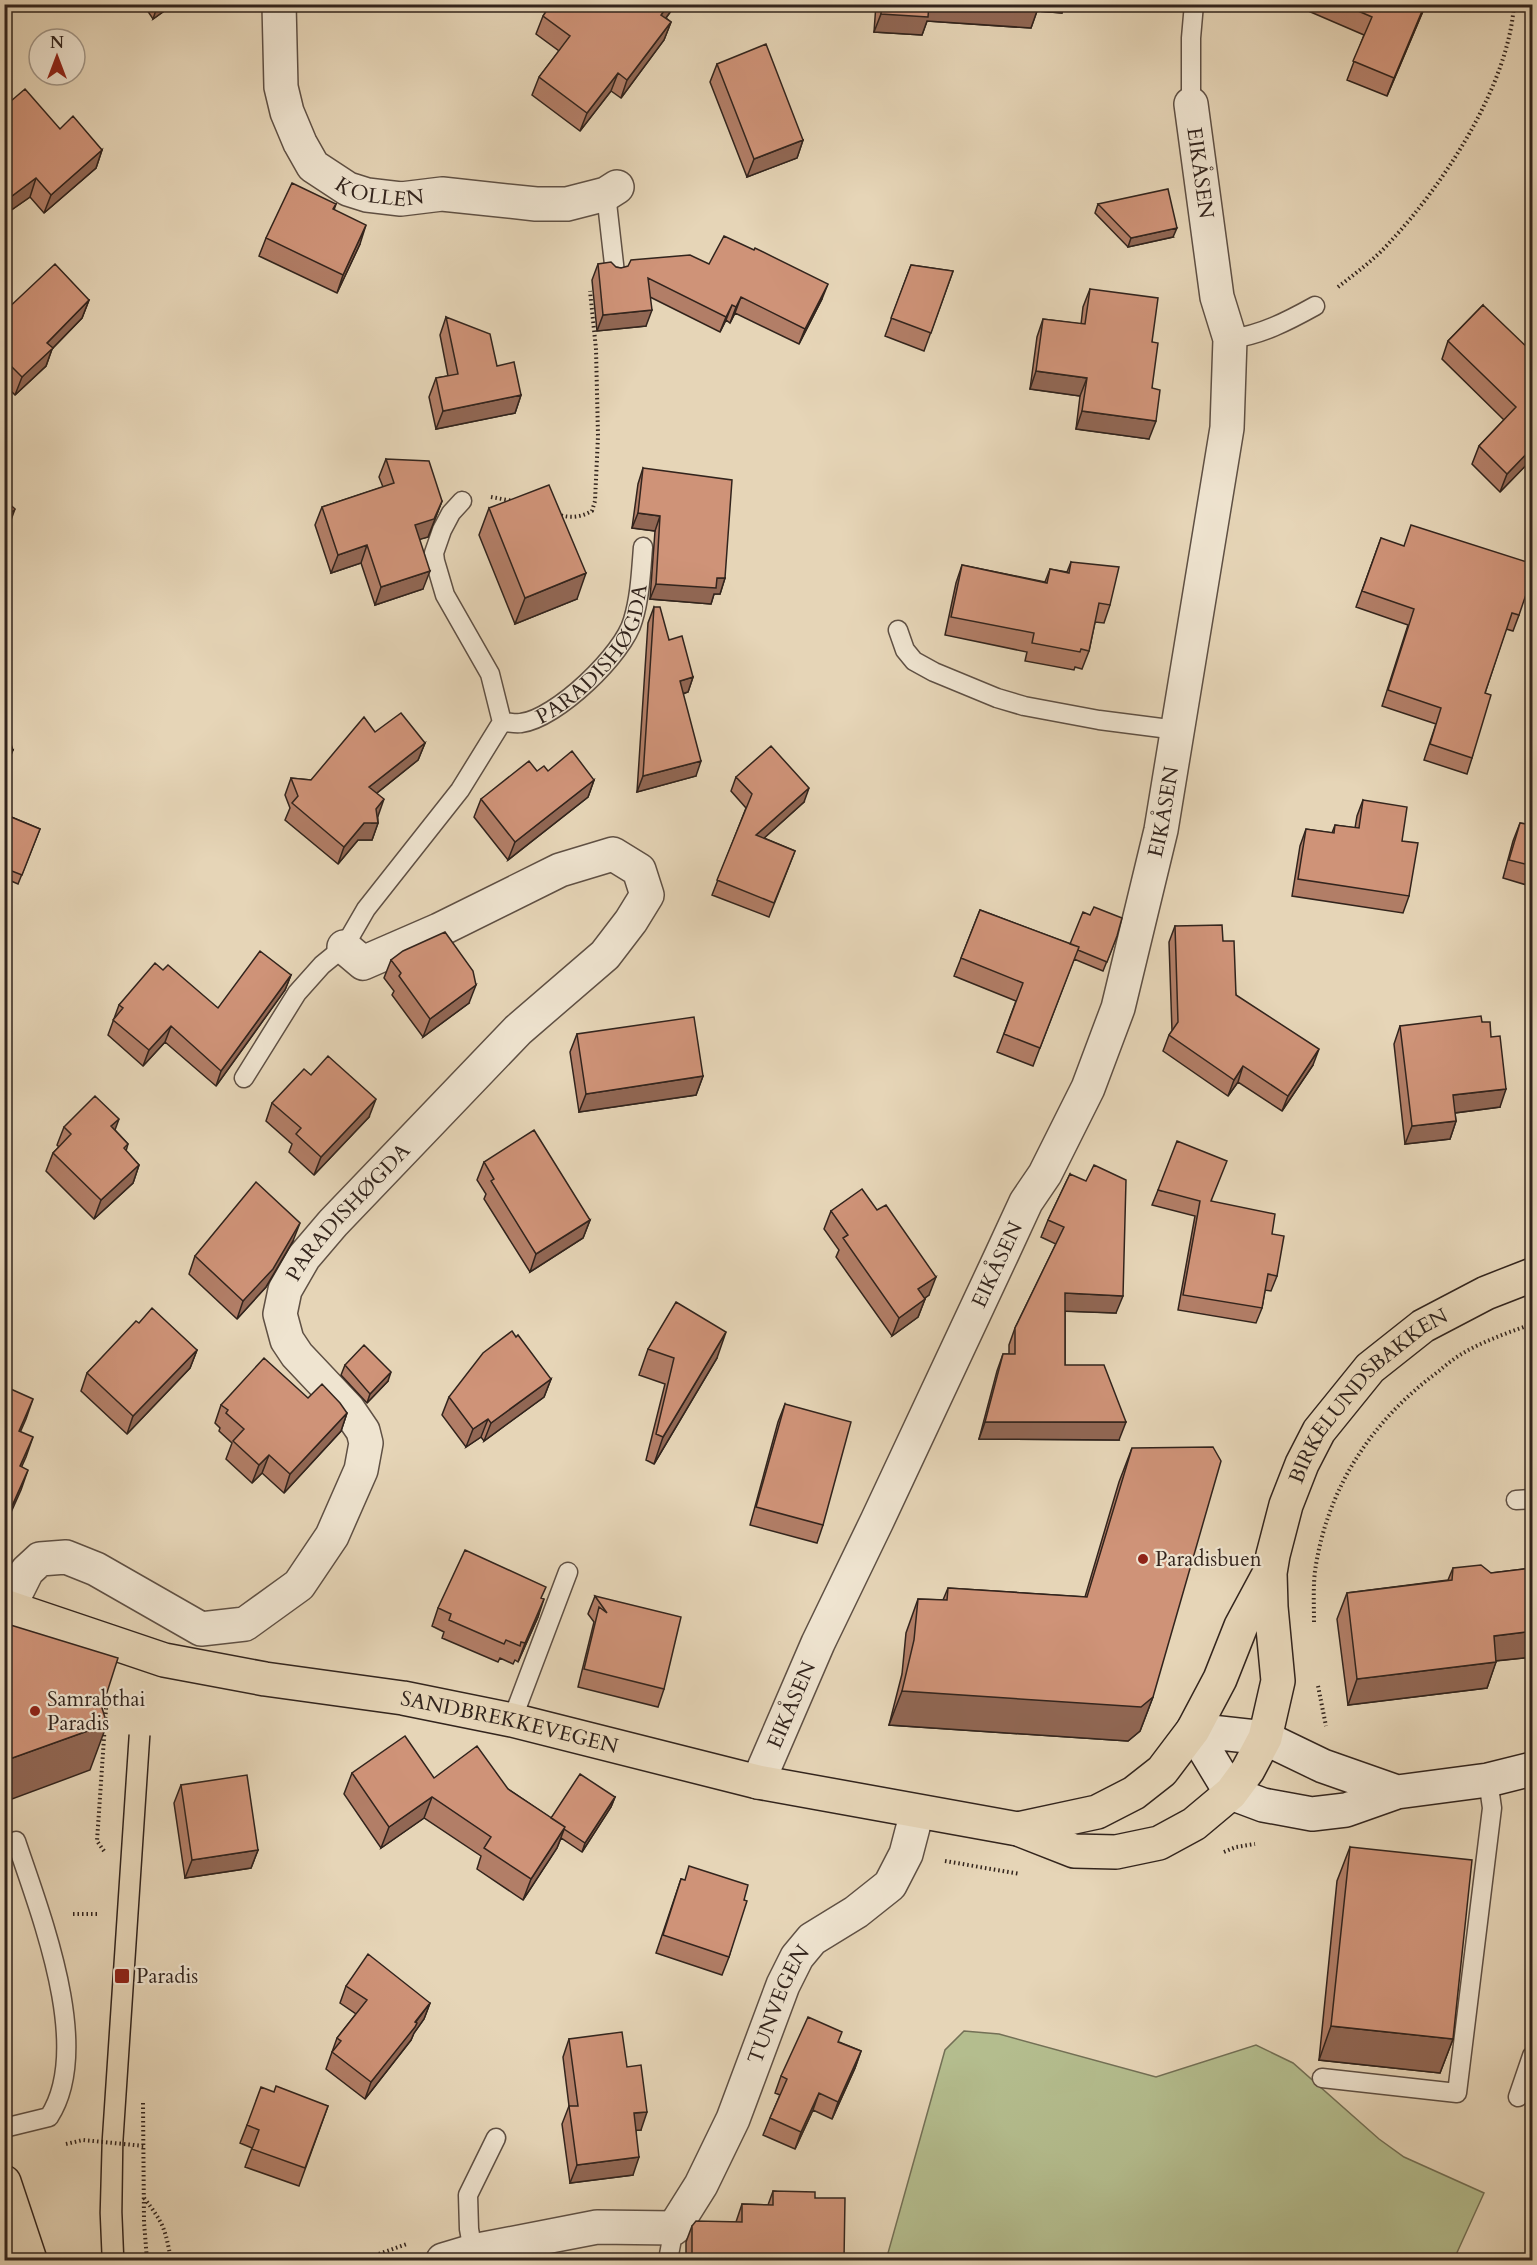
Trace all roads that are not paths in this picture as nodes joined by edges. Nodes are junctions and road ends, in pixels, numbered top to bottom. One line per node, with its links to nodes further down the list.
1 (279, 4): 4 (street, KOLLEN)
2 (1194, 4): 3 (lane, EIKÅSEN)
3 (1191, 104): 7 (street, EIKÅSEN)
4 (612, 190): 5 (lane)
5 (615, 273)
6 (1316, 306): 7 (lane)
7 (1230, 339): 12 (street, EIKÅSEN)
8 (462, 501): 11 (lane, PARADISHØGDA)
9 (643, 547): 11 (lane, PARADISHØGDA)
10 (898, 630): 12 (lane)
11 (502, 722): 13 (lane, PARADISHØGDA)
12 (1177, 730): 24 (street, EIKÅSEN)
13 (344, 947): 14 (lane, PARADISHØGDA); 18 (street, PARADISHØGDA)
14 (244, 1078)
15 (1533, 1275): 17 (main road, BIRKELUNDSBAKKEN)
16 (568, 1572): 19 (lane)
17 (1270, 1573): 20 (main road); 21 (main road)
18 (7, 1607): 19 (main road, SANDBREKKEVEGEN)
19 (512, 1720): 24 (main road, SANDBREKKEVEGEN)
20 (1193, 1730): 21 (street); 26 (street); 28 (main road)
21 (1265, 1738): 25 (street); 26 (main road)
22 (1533, 1769): 23 (street)
23 (1488, 1780): 25 (street); 31 (lane)
24 (758, 1782): 27 (main road, SANDBREKKEVEGEN)
25 (1397, 1792): 26 (street)
26 (1231, 1793): 28 (main road)
27 (917, 1812): 28 (main road, SANDBREKKEVEGEN); 36 (street, TUNVEGEN)
28 (1018, 1828)
29 (16, 1841): 33 (lane)
30 (1533, 2056): 32 (lane)
31 (1322, 2078)
32 (1518, 2097)
33 (4, 2128)
34 (496, 2138): 37 (lane)
35 (4, 2182): 38 (main road)
36 (674, 2228): 37 (street); 39 (lane, TUNVEGEN)
37 (462, 2247)
38 (30, 2260)
39 (668, 2260)

